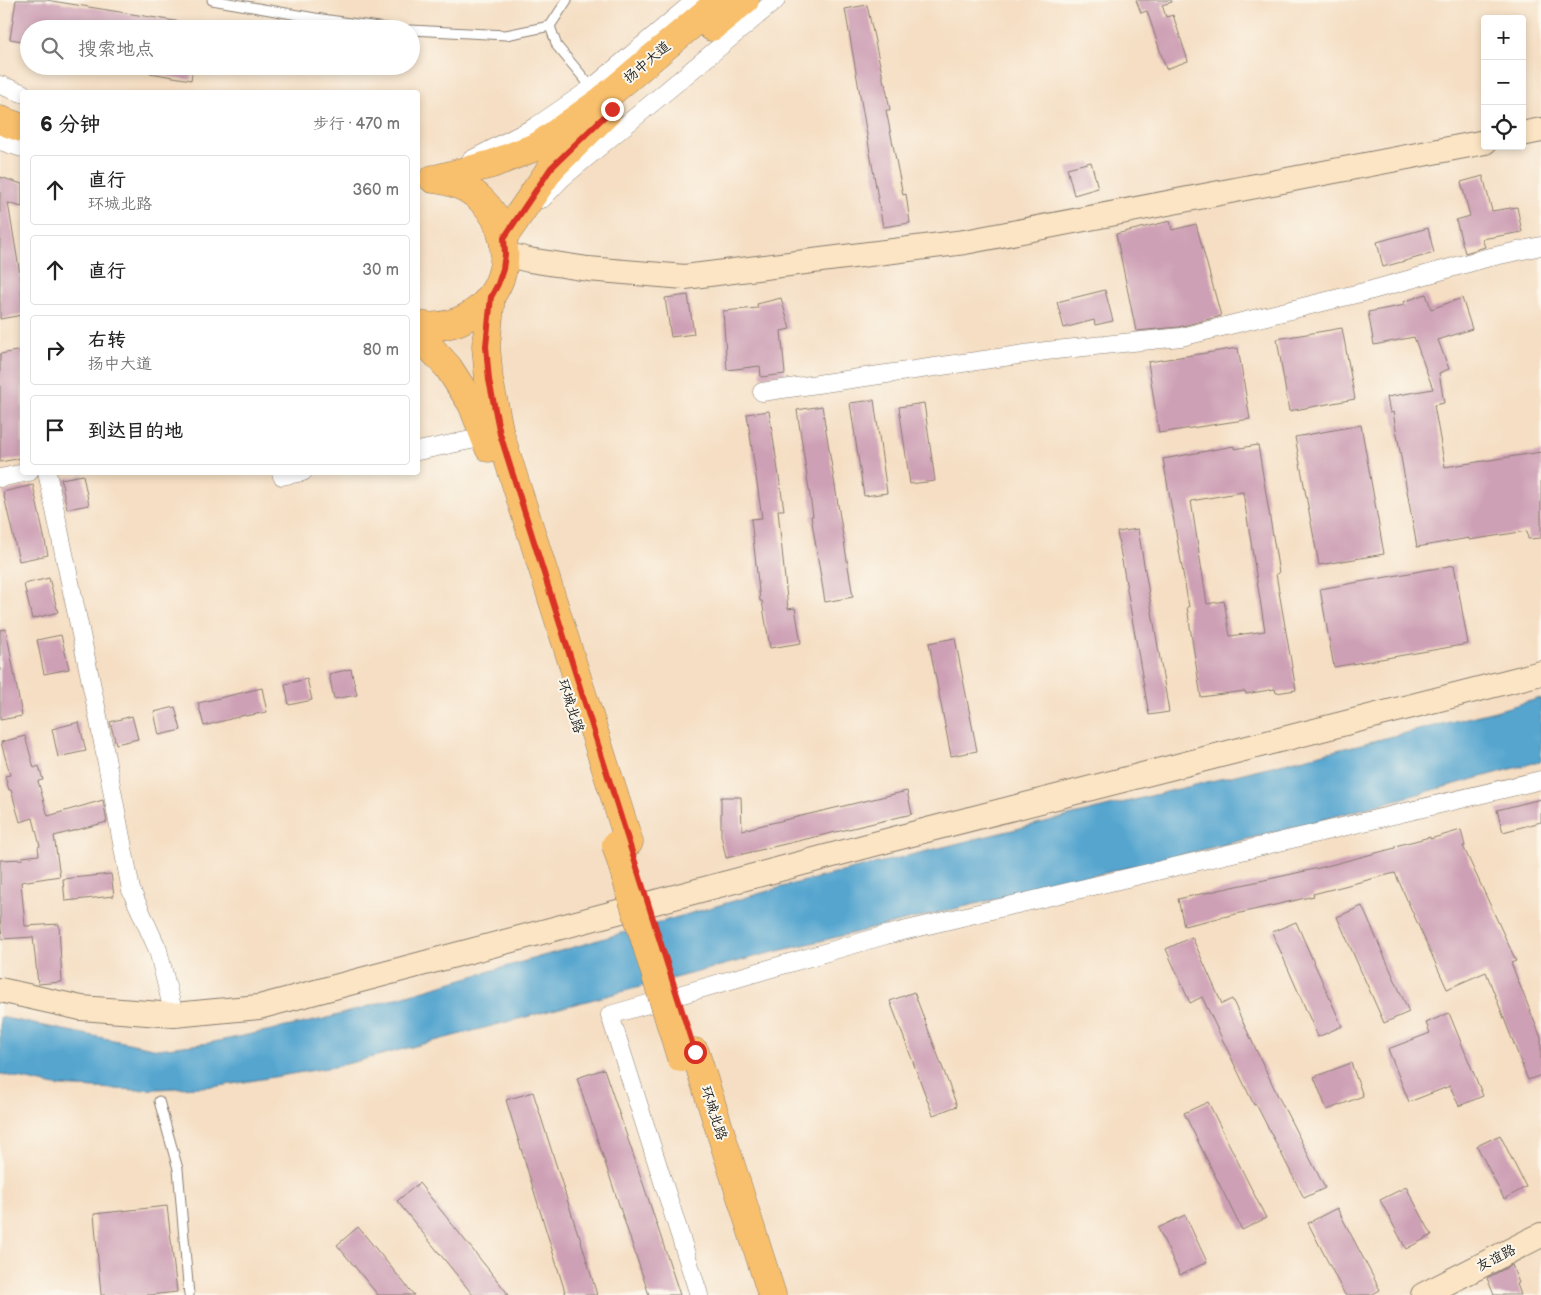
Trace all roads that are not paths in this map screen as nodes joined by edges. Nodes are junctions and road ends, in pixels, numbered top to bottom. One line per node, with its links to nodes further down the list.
1 (212, 0): 7 (lane)
2 (568, 0): 8 (lane)
3 (696, 0): 12 (street)
4 (721, 0): 12 (main road, 扬中大道)
5 (746, 0): 23 (main road, 扬中大道)
6 (776, 0): 23 (street)
7 (329, 20)
8 (550, 26): 9 (lane); 12 (lane)
9 (420, 30)
10 (0, 86): 11 (street)
11 (20, 91)
12 (597, 94): 22 (main road, 扬中大道)
13 (0, 104): 14 (main road)
14 (20, 111)
15 (0, 120): 16 (main road)
16 (20, 127)
17 (1541, 130): 18 (street)
18 (1526, 133)
19 (0, 141): 21 (street)
20 (1481, 143): 23 (street)
21 (20, 147)
22 (426, 180): 23 (main road)
23 (504, 246): 25 (main road)
24 (1541, 246): 28 (street)
25 (491, 297): 26 (main road); 36 (main road, 环城北路)
26 (420, 325)
27 (420, 336): 29 (main road, 环城北路)
28 (762, 392)
29 (485, 437): 30 (street); 36 (main road, 环城北路)
30 (420, 451)
31 (20, 474): 33 (street)
32 (48, 475): 38 (street)
33 (0, 478)
34 (1541, 674): 38 (street)
35 (1541, 780): 43 (street)
36 (622, 844): 39 (main road, 环城北路, bridge)
37 (0, 990): 38 (street)
38 (174, 1015)
39 (688, 1055): 44 (main road, 环城北路); 45 (main road, 环城北路)
40 (159, 1101): 42 (lane)
41 (1541, 1235): 46 (street, 友谊路)
42 (189, 1295)
43 (699, 1295)
44 (756, 1295)
45 (772, 1295)
46 (1423, 1295)

